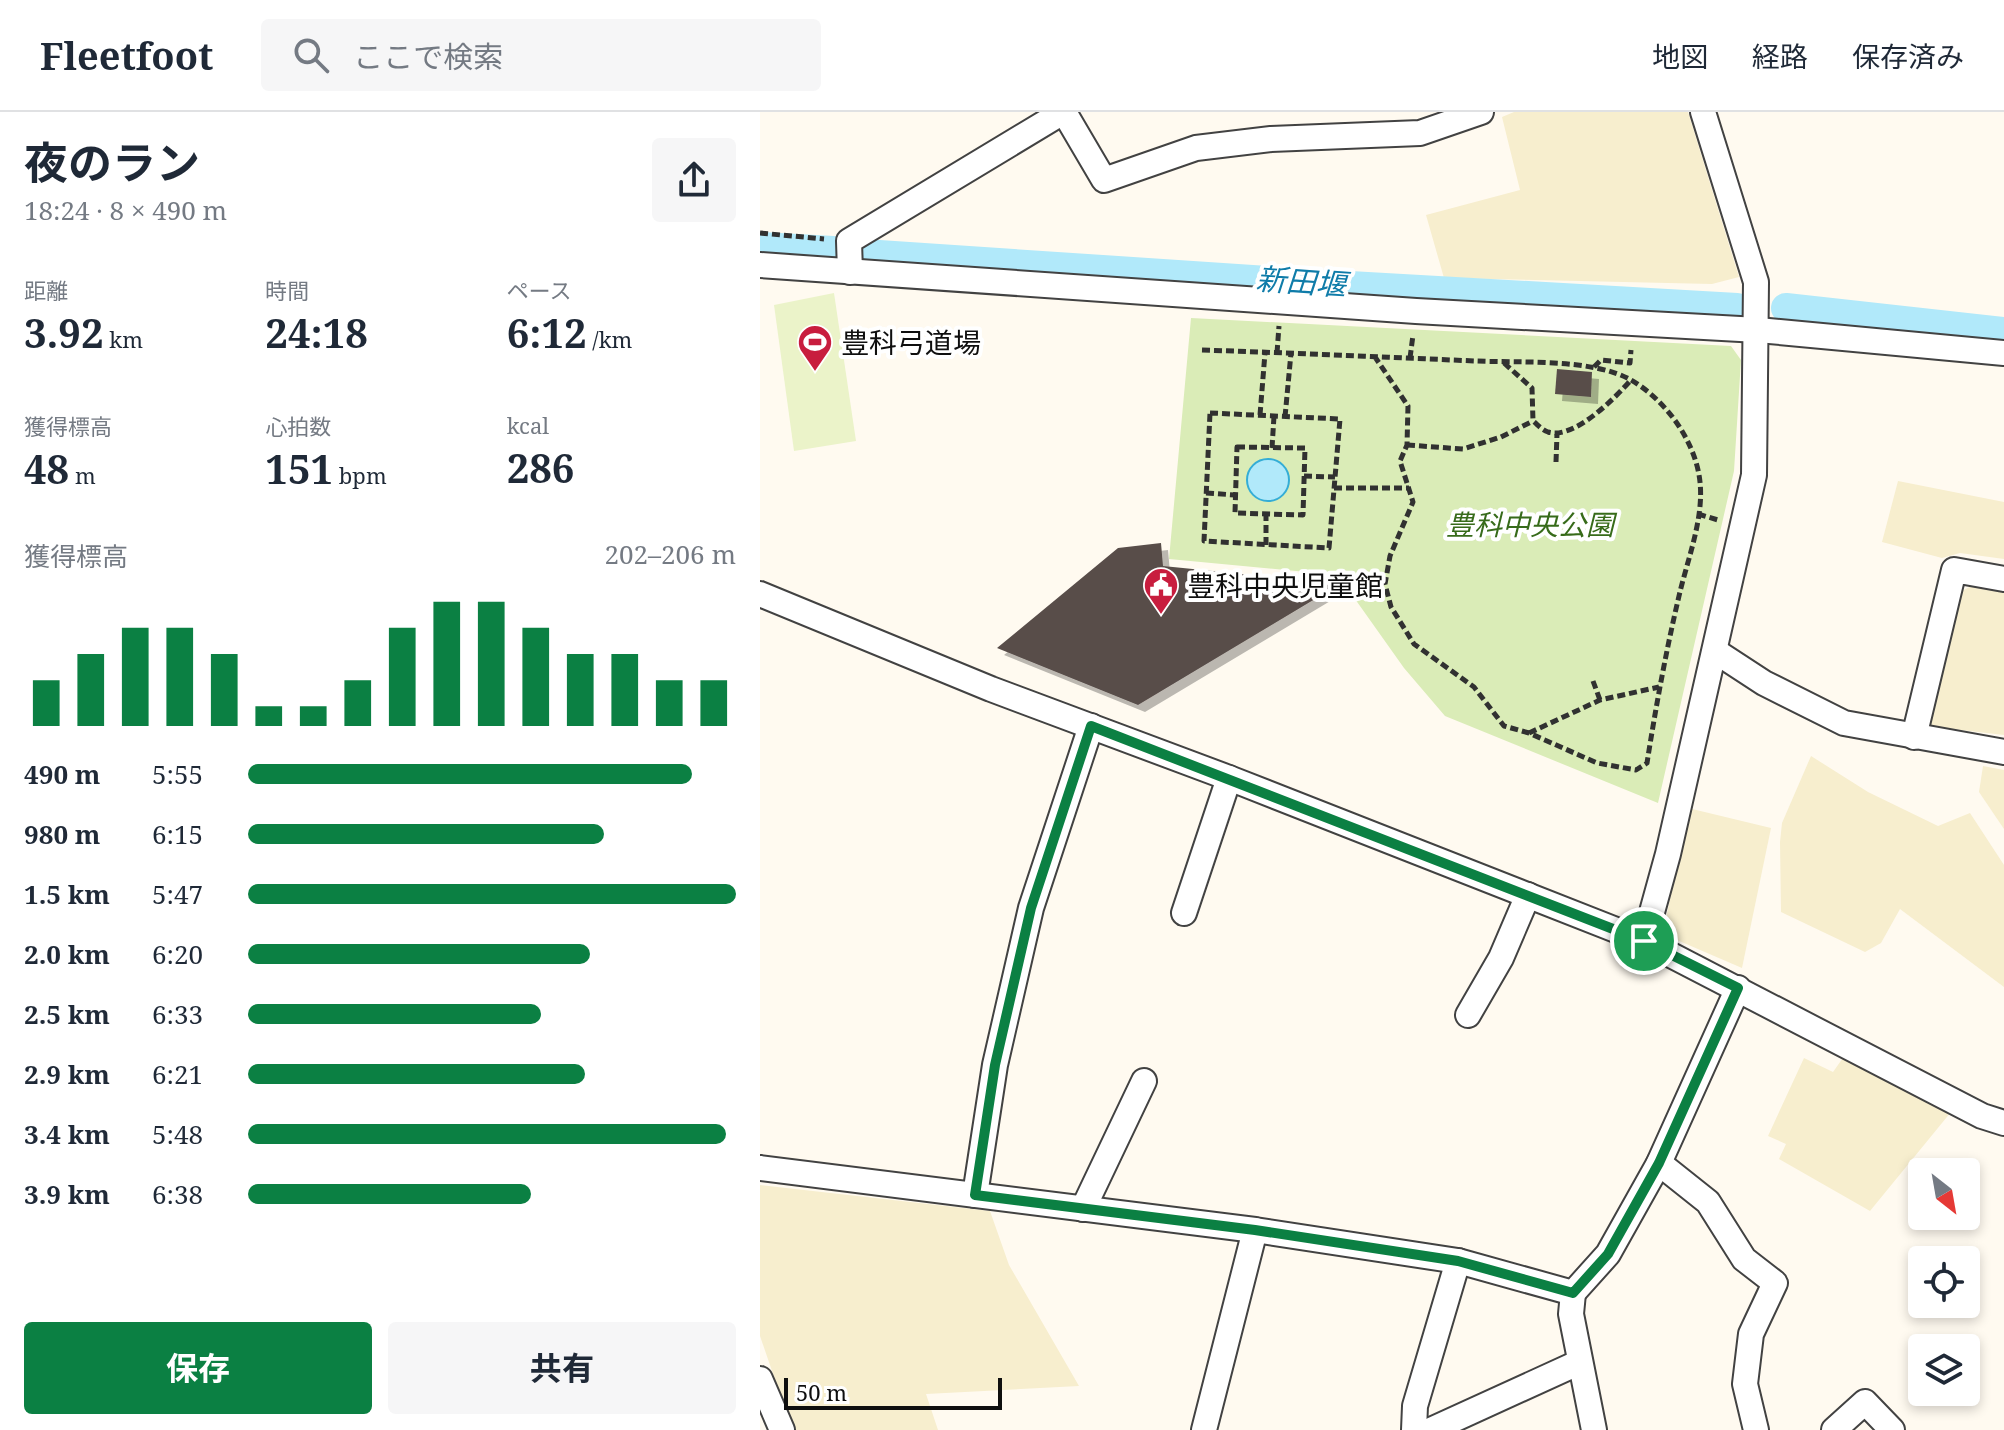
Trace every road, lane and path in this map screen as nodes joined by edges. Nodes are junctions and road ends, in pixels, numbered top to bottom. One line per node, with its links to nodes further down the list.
1 (1064, 112): 2 (street); 5 (street)
2 (1481, 112)
3 (1703, 112): 8 (street)
4 (760, 233): 5 (path)
5 (849, 241): 7 (street)
6 (760, 265): 7 (street)
7 (850, 272): 8 (street)
8 (1758, 330): 12 (street); 34 (street)
9 (1202, 350): 10 (path)
10 (1265, 352): 11 (path); 16 (path)
11 (1291, 353): 13 (path); 18 (path)
12 (2004, 353)
13 (1375, 357): 14 (path); 21 (path)
14 (1503, 362): 15 (path); 19 (path)
15 (1631, 380): 20 (path); 36 (path)
16 (1260, 415): 17 (path); 28 (path)
17 (1274, 416): 18 (path); 22 (path)
18 (1285, 417): 25 (path)
19 (1533, 421): 20 (path); 21 (path)
20 (1557, 434): 23 (path)
21 (1407, 445): 27 (path)
22 (1272, 448): 24 (path); 29 (path)
23 (1556, 462)
24 (1304, 476): 25 (path); 30 (path)
25 (1335, 477): 26 (path)
26 (1334, 488): 27 (path); 31 (path)
27 (1409, 488): 39 (path)
28 (1206, 493): 29 (path); 31 (path)
29 (1235, 495): 30 (path)
30 (1266, 514): 31 (path)
31 (1266, 545)
32 (2004, 579): 40 (street)
33 (760, 594): 38 (street)
34 (1715, 651): 40 (street); 45 (street)
35 (1593, 681): 37 (path)
36 (1659, 687): 37 (path); 39 (path)
37 (1600, 700): 39 (path)
38 (1091, 726): 42 (street); 52 (street)
39 (1529, 733)
40 (1914, 737): 41 (street)
41 (2004, 752)
42 (1229, 778): 43 (street); 44 (street)
43 (1528, 895): 45 (street); 47 (street)
44 (1184, 913)
45 (1644, 941): 46 (street)
46 (1738, 988): 49 (street); 50 (street)
47 (1468, 1015)
48 (1144, 1081): 53 (street)
49 (2004, 1123)
50 (1659, 1163): 56 (street); 65 (street)
51 (760, 1168): 52 (street)
52 (975, 1195): 53 (street)
53 (1083, 1209): 54 (street)
54 (1255, 1230): 55 (street); 61 (street)
55 (1458, 1261): 56 (street); 62 (street)
56 (1573, 1293): 57 (street)
57 (1580, 1362): 63 (street); 64 (street)
58 (760, 1379): 59 (street)
59 (765, 1406): 60 (street)
60 (782, 1430)
61 (1204, 1430)
62 (1414, 1430)
63 (1431, 1430)
64 (1594, 1430)
65 (1756, 1430)
66 (1834, 1430): 67 (street)
67 (1892, 1430)

